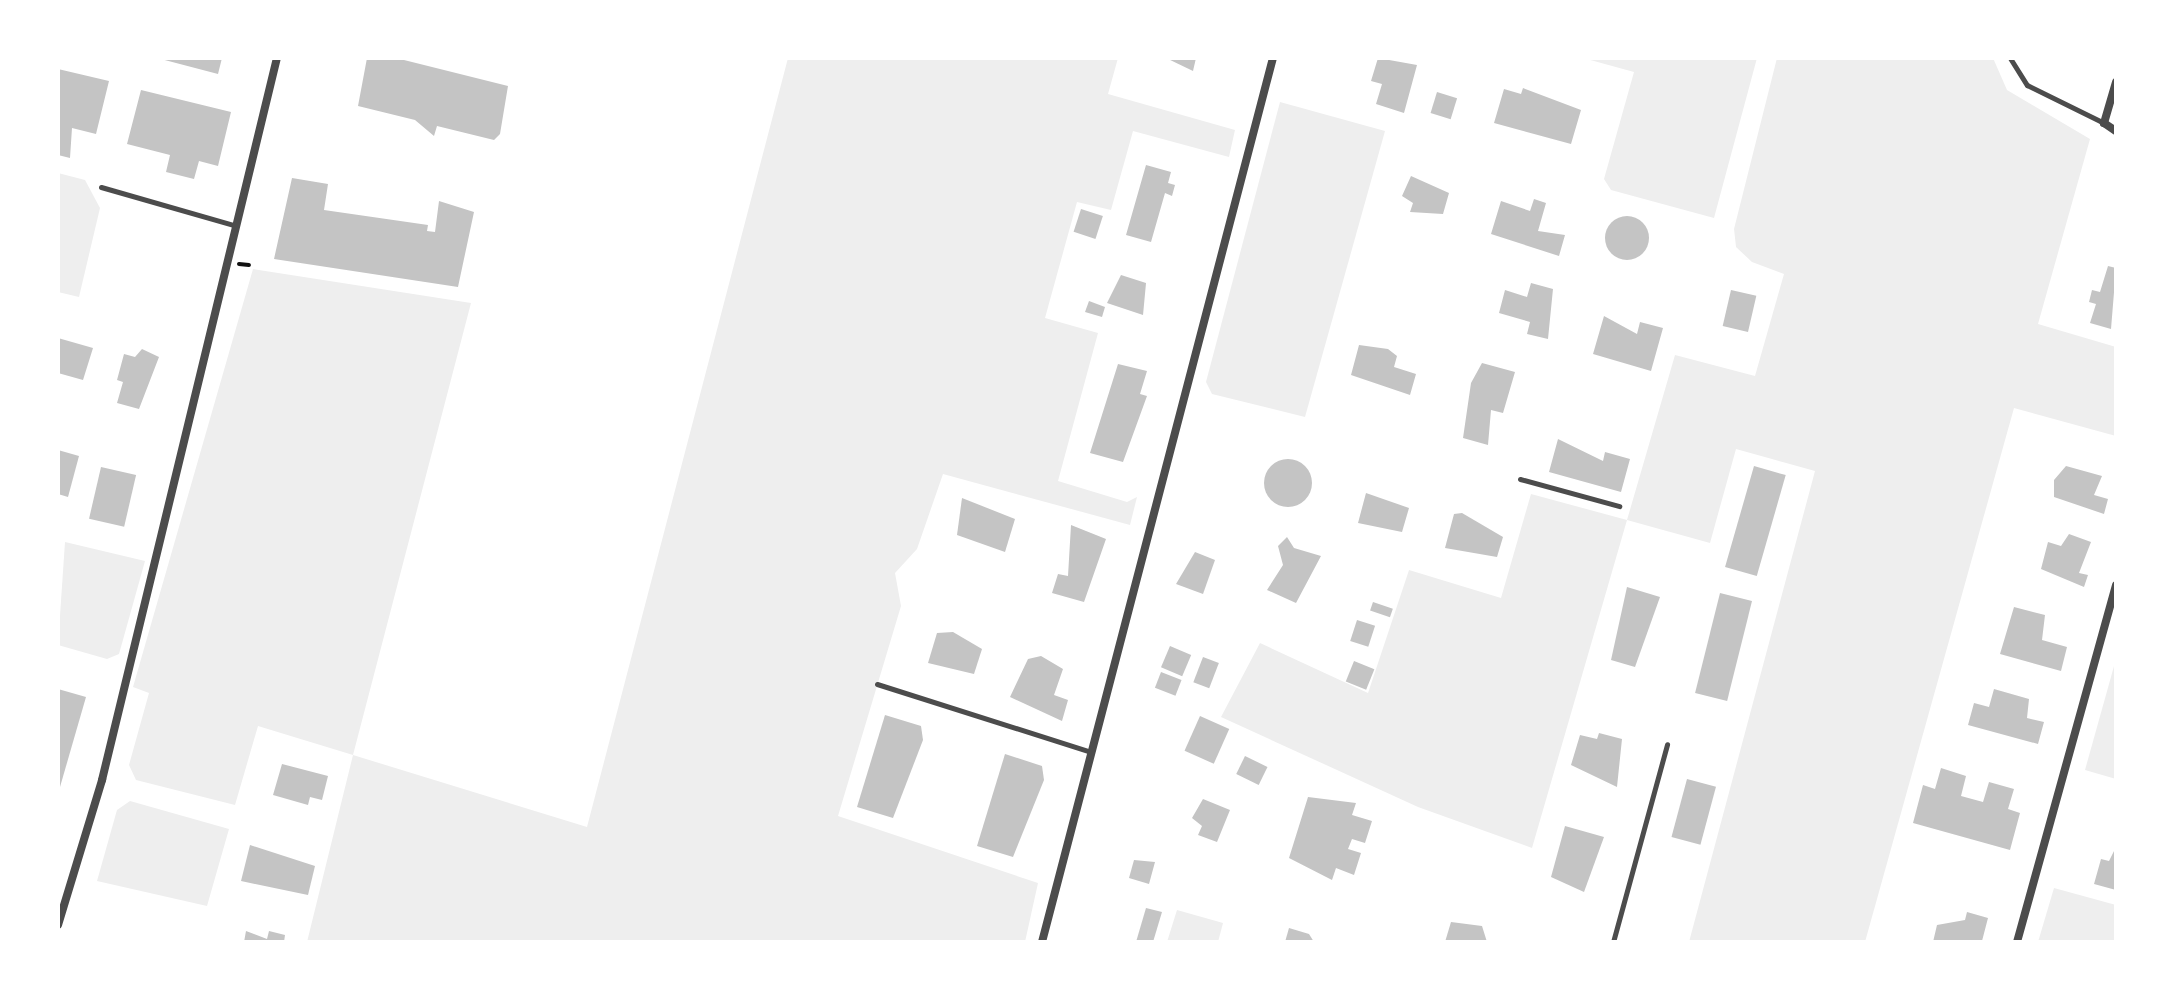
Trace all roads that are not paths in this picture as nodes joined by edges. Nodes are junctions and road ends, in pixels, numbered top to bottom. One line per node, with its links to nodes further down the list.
1 (277, 58): 8 (street)
2 (1273, 58): 14 (street)
3 (2010, 58): 5 (lane)
4 (2116, 82): 5 (street)
5 (2104, 123): 6 (street)
6 (2116, 131)
7 (101, 187): 8 (lane)
8 (238, 226): 15 (street)
9 (1520, 479): 10 (lane)
10 (1619, 506)
11 (2116, 585): 18 (street)
12 (877, 684): 14 (lane)
13 (1667, 744): 17 (lane)
14 (1088, 751): 16 (street)
15 (58, 925)
16 (1042, 942)
17 (1613, 942)
18 (2017, 942)

